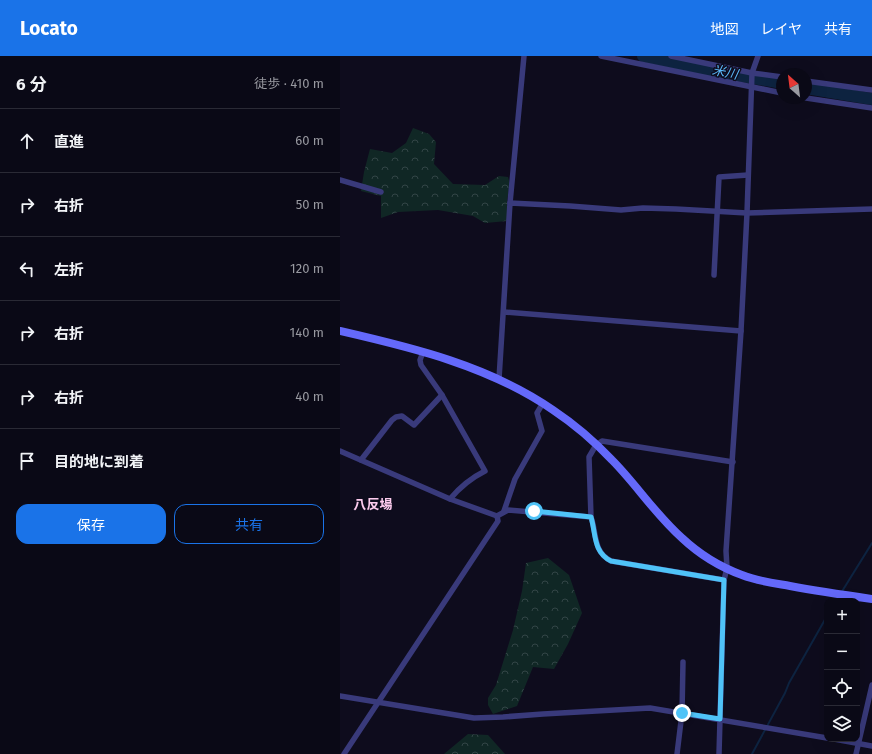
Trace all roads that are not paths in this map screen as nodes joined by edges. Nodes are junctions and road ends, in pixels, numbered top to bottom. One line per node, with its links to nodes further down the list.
1 (524, 56): 16 (street)
2 (601, 56): 8 (street)
3 (671, 56): 5 (street)
4 (758, 56): 5 (street)
5 (752, 73): 6 (street); 8 (street)
6 (776, 76)
7 (812, 81): 9 (street)
8 (751, 88): 10 (street); 13 (street)
9 (872, 90)
10 (776, 92)
11 (812, 99): 12 (street)
12 (872, 108)
13 (748, 175): 17 (street); 19 (street)
14 (340, 180): 15 (street)
15 (381, 192)
16 (510, 203): 17 (street); 21 (street)
17 (717, 210): 19 (street); 20 (street)
18 (872, 210): 19 (street)
19 (747, 213): 23 (street)
20 (714, 275)
21 (504, 312): 23 (street); 25 (street)
22 (340, 331): 24 (street)
23 (741, 331): 31 (street)
24 (423, 352): 25 (street); 26 (street)
25 (499, 379): 27 (street)
26 (442, 395): 30 (street); 32 (street)
27 (543, 403): 28 (street); 33 (street)
28 (596, 445): 31 (street); 35 (street); 36 (street)
29 (340, 451): 30 (street)
30 (361, 460): 32 (street)
31 (733, 462): 36 (street)
32 (450, 499): 34 (street)
33 (504, 511): 34 (street); 35 (street)
34 (497, 516): 42 (street)
35 (591, 517): 37 (street)
36 (727, 568): 37 (street); 38 (street)
37 (724, 580): 44 (street)
38 (872, 599)
39 (683, 662): 43 (street)
40 (872, 685): 47 (street)
41 (340, 696): 42 (street)
42 (379, 702): 43 (street); 49 (street)
43 (682, 713): 44 (street); 50 (street)
44 (720, 719): 45 (street); 51 (street)
45 (824, 737)
46 (853, 742): 47 (street)
47 (859, 743): 48 (street); 52 (street)
48 (872, 746)
49 (344, 754)
50 (677, 754)
51 (719, 754)
52 (856, 754)

